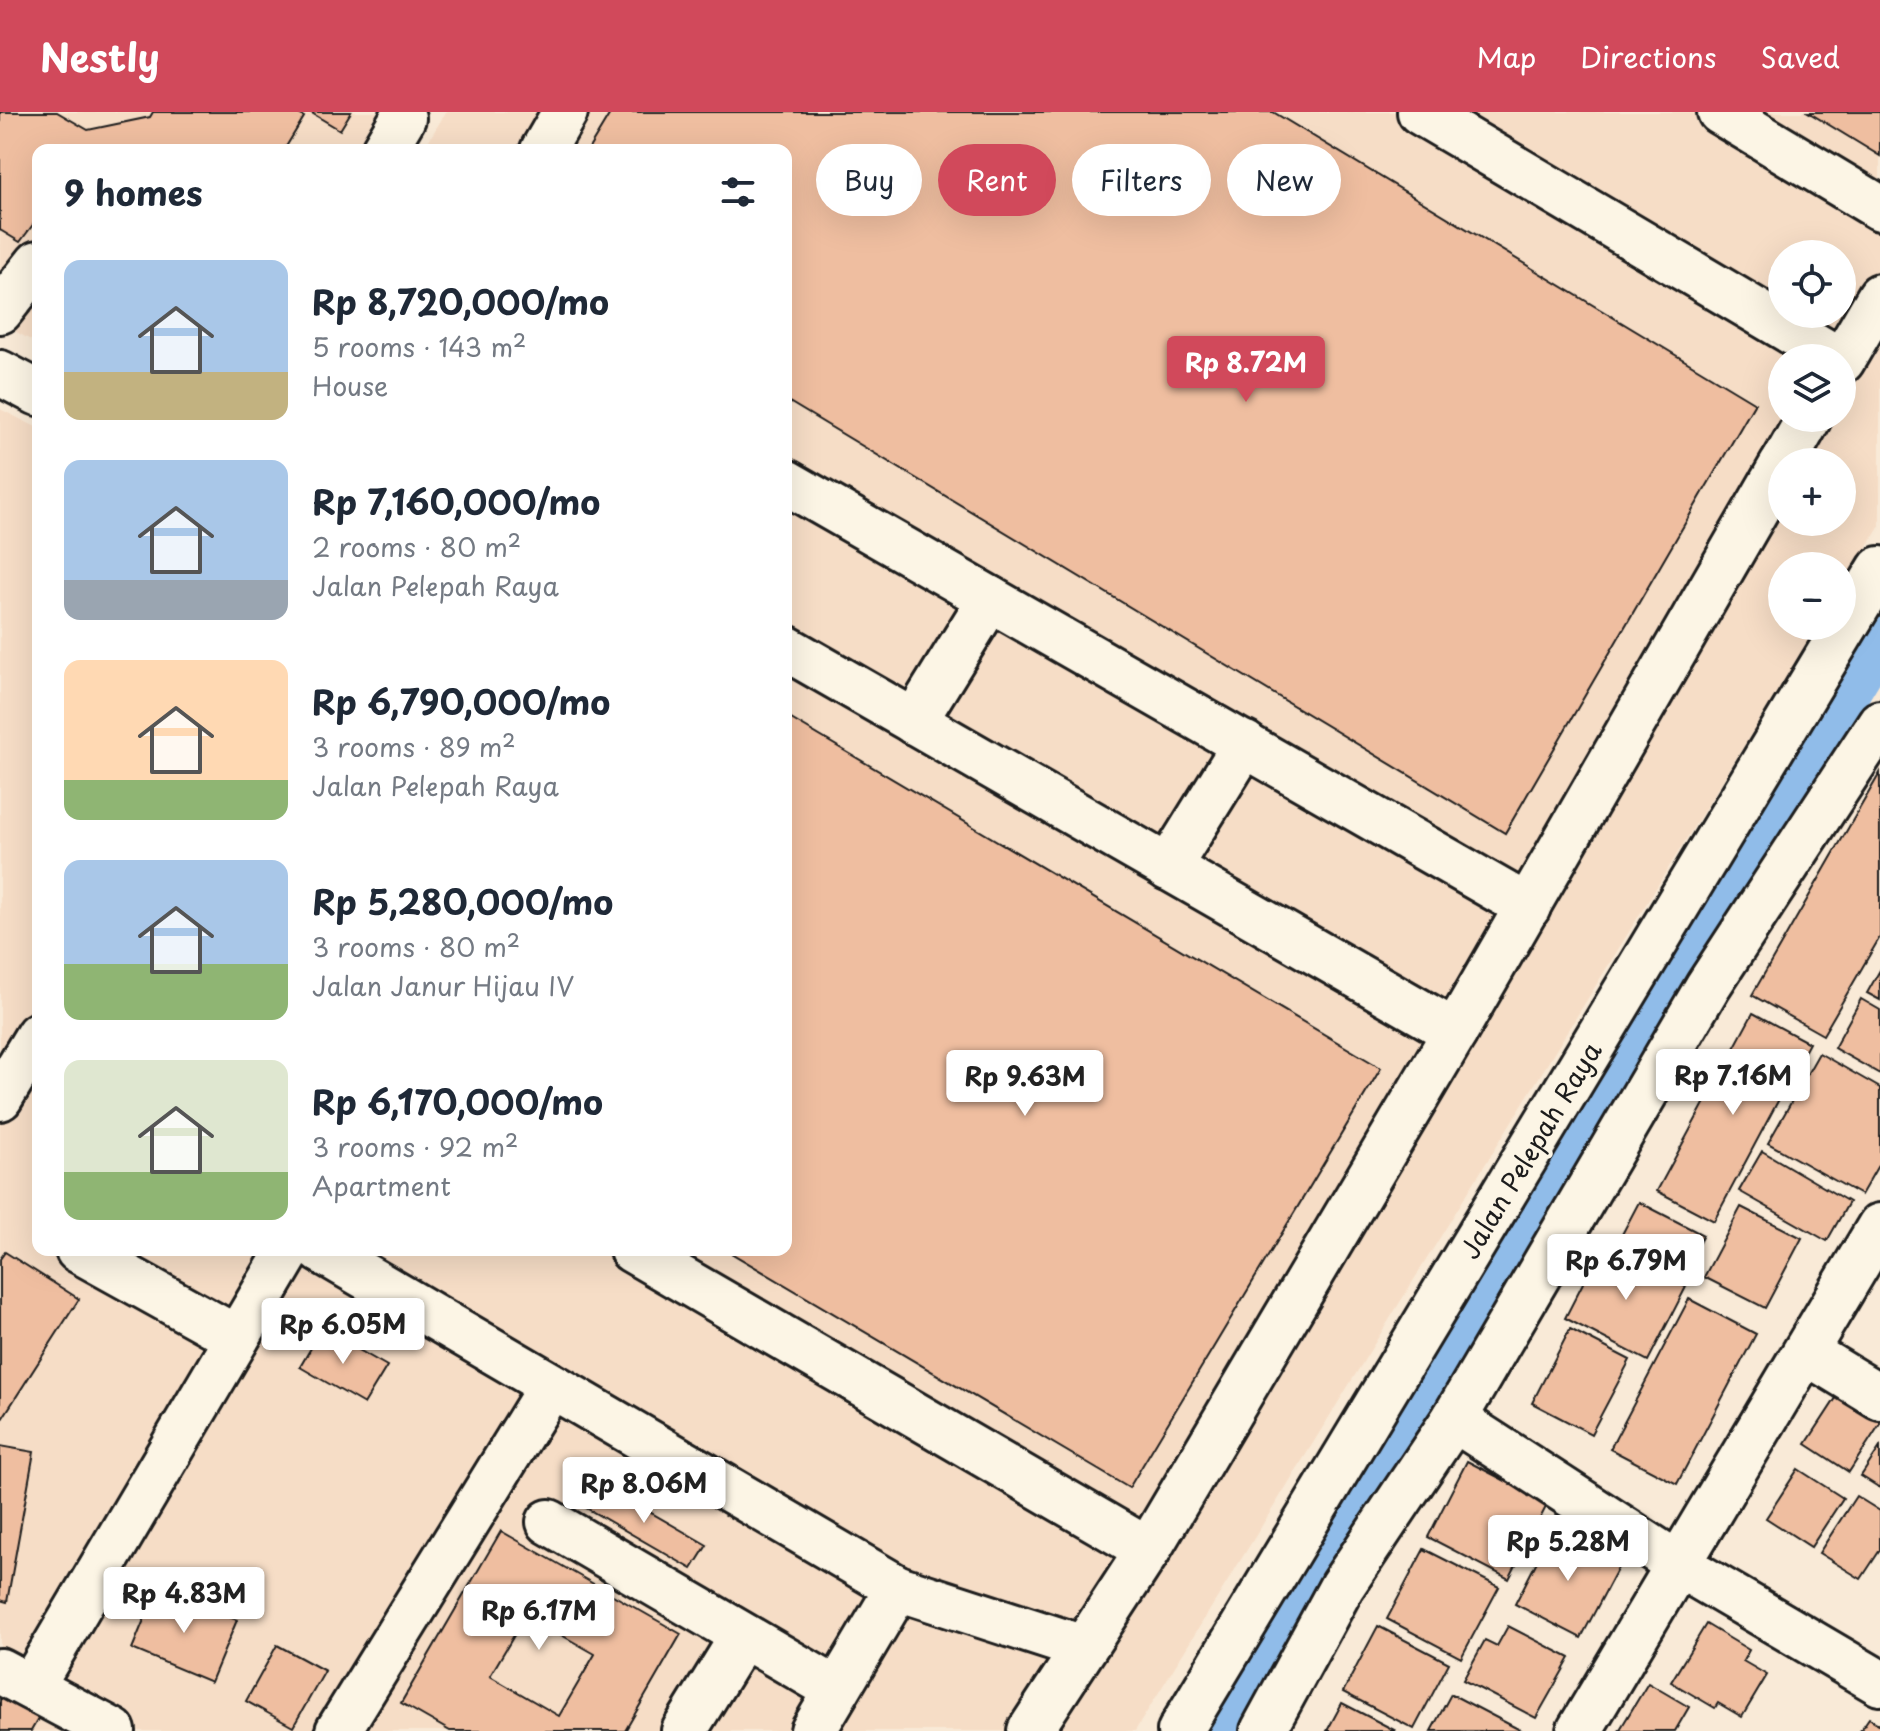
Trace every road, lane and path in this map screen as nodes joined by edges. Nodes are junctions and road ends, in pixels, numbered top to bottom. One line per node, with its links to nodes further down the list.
1 (565, 112): 4 (street)
2 (1420, 112): 9 (street)
3 (1720, 112): 5 (street)
4 (546, 144)
5 (1880, 208)
6 (32, 271): 8 (street)
7 (1880, 296): 10 (street)
8 (0, 311)
9 (1812, 344)
10 (1852, 344)
11 (0, 373): 12 (street)
12 (32, 390)
13 (792, 485): 16 (street)
14 (1768, 490): 22 (street)
15 (1880, 569): 50 (street, Jalan Pelepah Raya)
16 (990, 599): 18 (street); 20 (street)
17 (792, 651): 18 (street)
18 (914, 722): 21 (street)
19 (1880, 723): 35 (street)
20 (1245, 744): 21 (street); 22 (street)
21 (1168, 868): 23 (street)
22 (1528, 907): 23 (street)
23 (1455, 1032): 37 (street)
24 (32, 1045): 25 (street)
25 (0, 1098)
26 (1880, 1226): 32 (street)
27 (89, 1256): 31 (street)
28 (285, 1256): 31 (street)
29 (330, 1256): 33 (street)
30 (642, 1256): 37 (street)
31 (235, 1337): 42 (street)
32 (1806, 1352): 34 (street); 38 (street)
33 (551, 1386): 39 (street); 46 (street)
34 (1880, 1397)
35 (1454, 1419): 38 (street); 51 (street)
36 (549, 1522): 40 (street)
37 (1148, 1550): 41 (street)
38 (1679, 1565): 43 (street); 52 (street)
39 (898, 1588): 41 (street); 44 (street)
40 (742, 1637): 44 (street); 47 (street)
41 (1083, 1648): 49 (street)
42 (16, 1679): 45 (street)
43 (1880, 1683)
44 (837, 1690): 48 (street)
45 (113, 1731)
46 (338, 1731)
47 (684, 1731)
48 (813, 1731)
49 (1030, 1731)
50 (1180, 1731)
51 (1263, 1731)
52 (1579, 1731)

